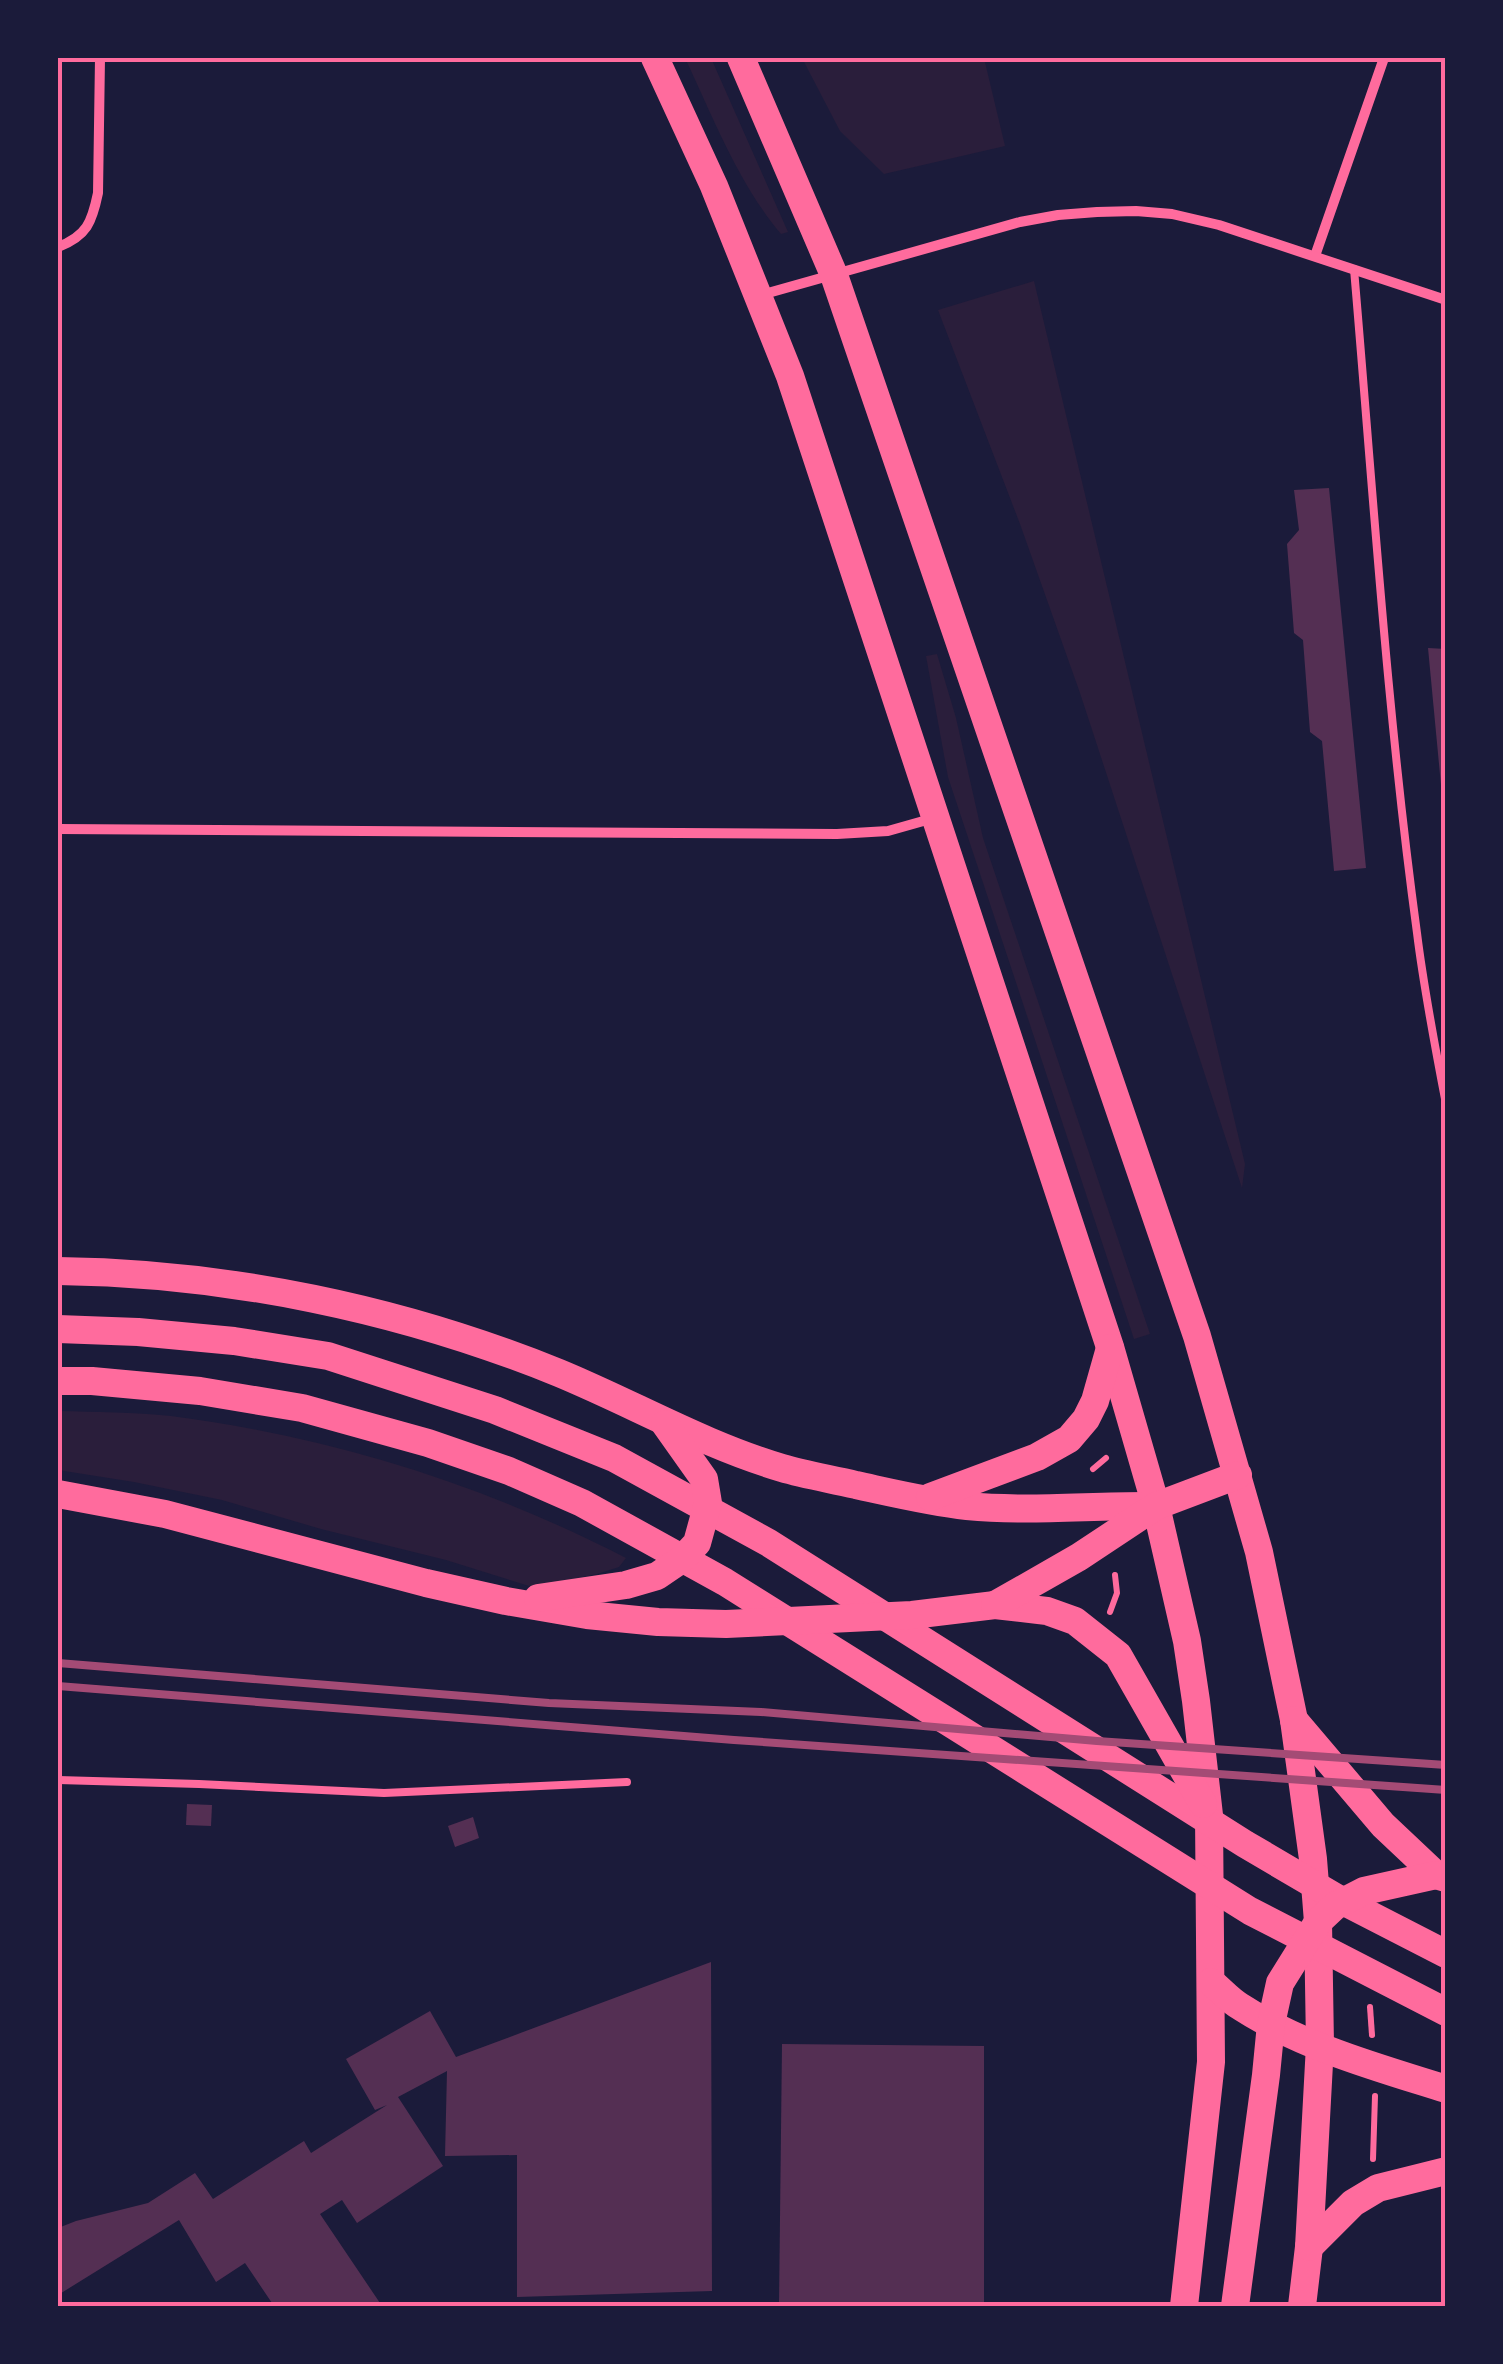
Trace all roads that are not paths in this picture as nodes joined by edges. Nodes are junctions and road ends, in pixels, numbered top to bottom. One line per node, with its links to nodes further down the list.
1 (100, 58): 5 (street)
2 (655, 58): 9 (highway)
3 (740, 58): 8 (highway)
4 (1384, 58): 6 (street)
5 (58, 247)
6 (1315, 256): 7 (street); 8 (street)
7 (1354, 270): 10 (street); 13 (lane)
8 (834, 275): 9 (street); 19 (highway)
9 (759, 296): 11 (highway)
10 (1446, 300)
11 (934, 818): 12 (street); 16 (highway)
12 (58, 828)
13 (1446, 1104)
14 (58, 1272): 18 (highway)
15 (58, 1329): 31 (highway)
16 (1110, 1348): 21 (highway); 22 (highway)
17 (58, 1381): 33 (highway)
18 (664, 1422): 21 (highway); 23 (highway)
19 (1238, 1475): 22 (highway); 25 (highway)
20 (58, 1494): 23 (highway)
21 (924, 1500): 22 (highway)
22 (1156, 1506): 24 (highway); 28 (highway)
23 (506, 1601): 24 (highway)
24 (996, 1604): 28 (highway)
25 (1294, 1720): 29 (highway); 30 (highway)
26 (58, 1780): 27 (lane)
27 (627, 1782)
28 (1208, 1814): 32 (highway)
29 (1441, 1876): 30 (highway)
30 (1318, 1922): 34 (highway); 35 (highway)
31 (1446, 1954)
32 (1211, 1982): 34 (highway); 39 (highway)
33 (1446, 2012)
34 (1270, 2024): 35 (highway); 40 (highway)
35 (1320, 2045): 36 (highway); 38 (highway)
36 (1446, 2088)
37 (1446, 2171): 38 (highway)
38 (1309, 2247): 41 (highway)
39 (1184, 2306)
40 (1235, 2306)
41 (1302, 2306)

